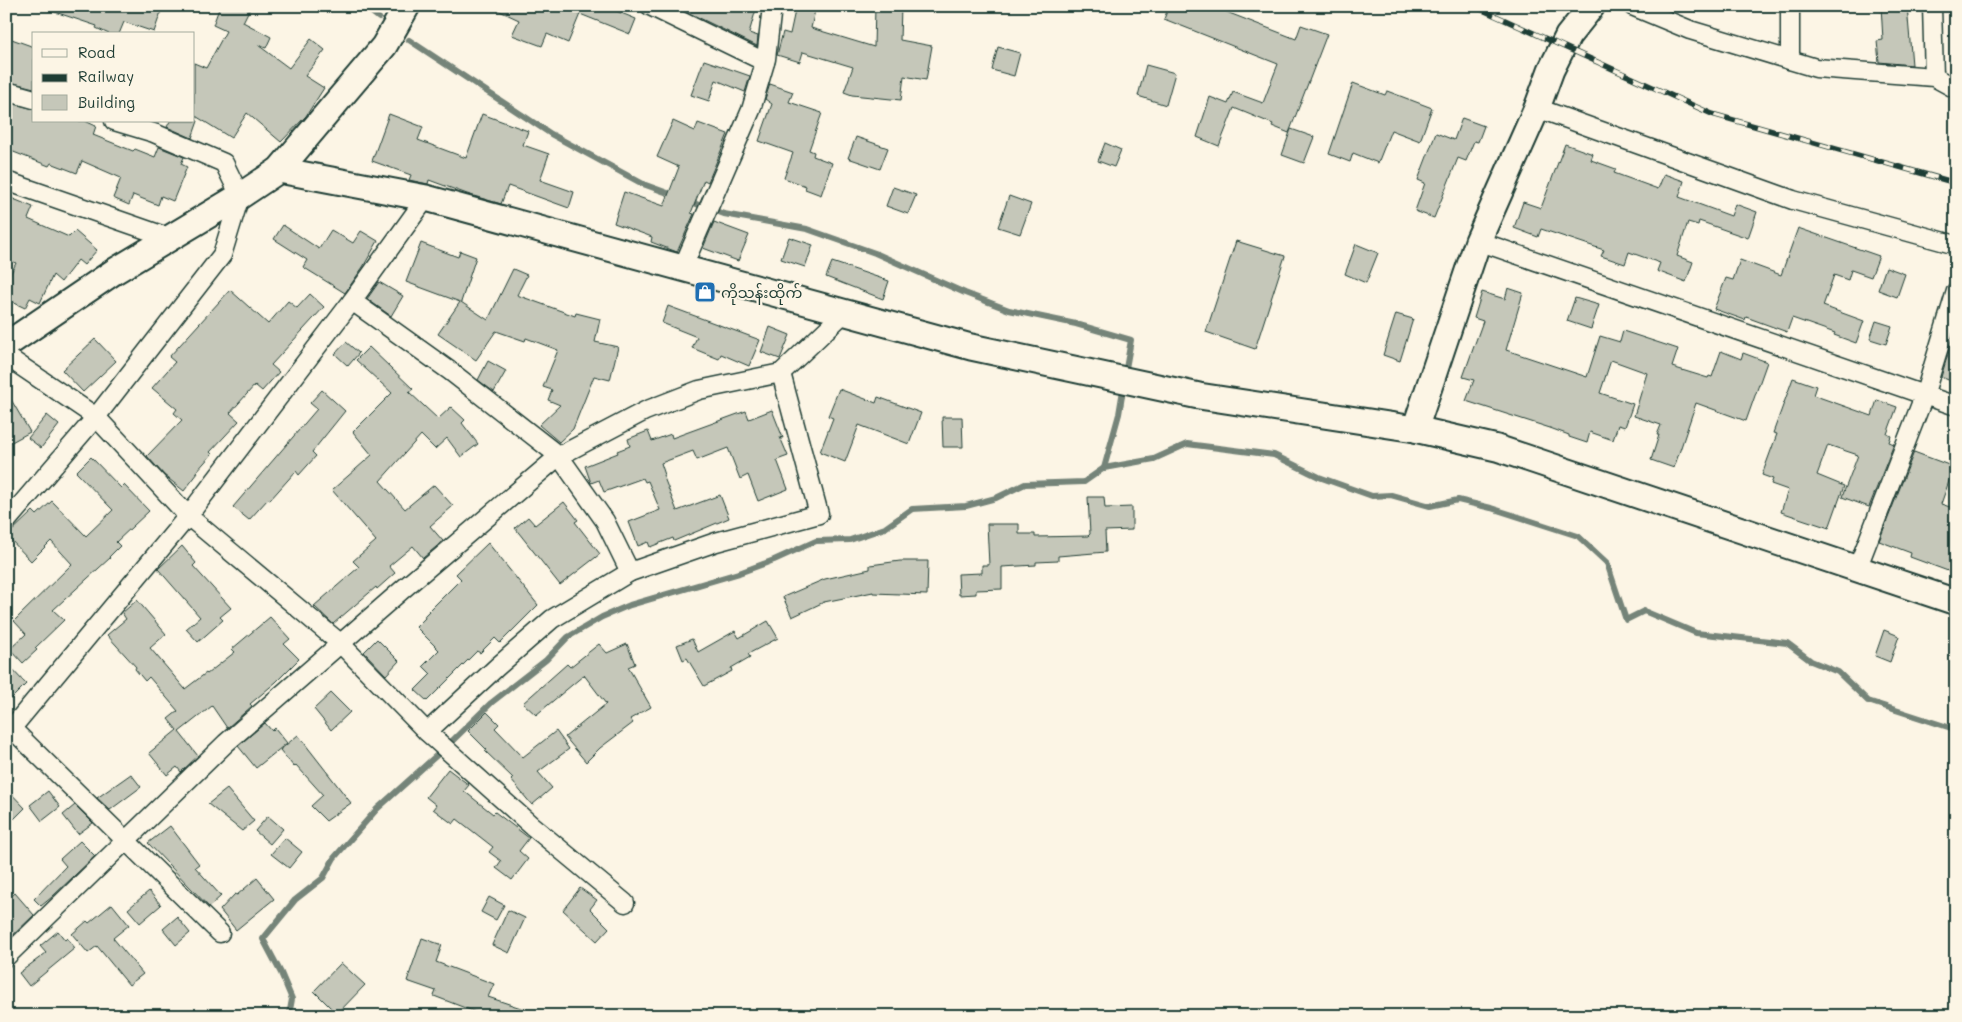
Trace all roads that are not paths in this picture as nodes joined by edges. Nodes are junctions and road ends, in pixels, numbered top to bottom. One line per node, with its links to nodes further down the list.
1 (407, 6): 16 (street)
2 (650, 6): 9 (street)
3 (772, 6): 9 (street)
4 (1592, 6): 14 (street)
5 (1632, 6): 8 (street)
6 (1790, 6): 8 (street)
7 (1932, 6): 10 (street)
8 (1790, 60): 10 (street)
9 (765, 62): 23 (street)
10 (1934, 77): 11 (street)
11 (1956, 89)
12 (6, 92): 13 (street)
13 (32, 98)
14 (1537, 108): 21 (street); 22 (street)
15 (117, 122): 18 (street)
16 (279, 170): 18 (street); 19 (street)
17 (6, 181): 20 (street)
18 (240, 196): 20 (street); 32 (street)
19 (426, 198): 23 (street); 25 (street)
20 (170, 238): 27 (street)
21 (1478, 241): 30 (street); 33 (street)
22 (1956, 245)
23 (682, 269): 26 (street)
24 (1956, 291): 30 (street)
25 (352, 301): 34 (street); 35 (street)
26 (844, 313): 29 (street); 33 (street)
27 (6, 345)
28 (6, 356): 32 (street)
29 (781, 373): 34 (street); 38 (street)
30 (1924, 396): 31 (street); 37 (street)
31 (1956, 406)
32 (96, 417): 35 (street); 36 (street)
33 (1415, 429): 37 (street)
34 (559, 456): 38 (street); 40 (street)
35 (188, 516): 40 (street); 41 (street)
36 (6, 522)
37 (1857, 569): 39 (street)
38 (630, 572): 42 (street)
39 (1956, 602)
40 (340, 643): 42 (street); 43 (street)
41 (8, 728): 43 (street)
42 (427, 732): 44 (street)
43 (125, 841): 45 (street); 46 (street)
44 (625, 903)
45 (220, 932)
46 (6, 957)

